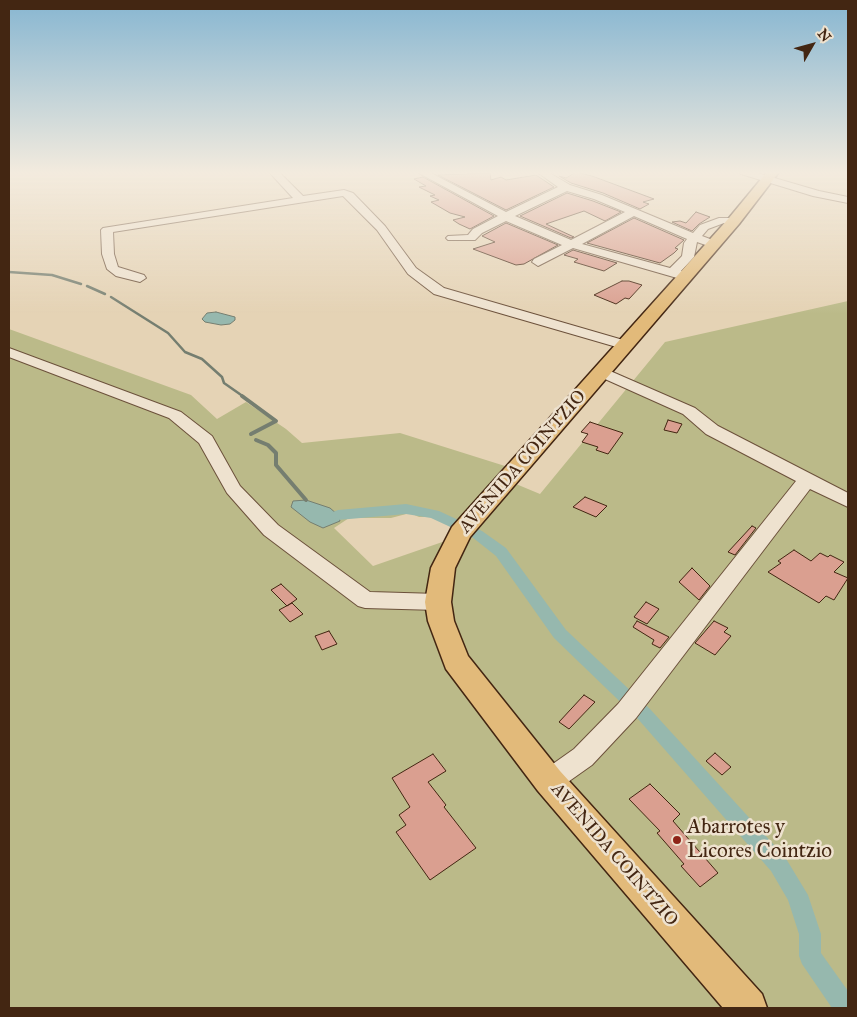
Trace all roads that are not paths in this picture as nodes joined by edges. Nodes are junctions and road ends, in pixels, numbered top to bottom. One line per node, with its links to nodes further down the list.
1 (176, 219): 14 (street)
2 (372, 219): 15 (street)
3 (502, 219): 8 (street)
4 (513, 219): 10 (street)
5 (618, 219): 10 (street)
6 (651, 219): 9 (street)
7 (734, 221): 9 (street); 11 (main road, AVENIDA COINTZIO)
8 (452, 238)
9 (695, 238): 11 (street); 13 (street)
10 (570, 244): 12 (street); 13 (street)
11 (714, 244): 13 (main road, AVENIDA COINTZIO)
12 (538, 262)
13 (678, 275): 15 (main road, AVENIDA COINTZIO)
14 (140, 278)
15 (625, 345): 17 (main road, AVENIDA COINTZIO)
16 (9, 352): 20 (street)
17 (601, 372): 18 (street); 20 (main road, AVENIDA COINTZIO)
18 (806, 478): 19 (street); 21 (street)
19 (848, 501)
20 (438, 602): 21 (main road, AVENIDA COINTZIO)
21 (549, 781): 22 (main road, AVENIDA COINTZIO)
22 (748, 1008)

